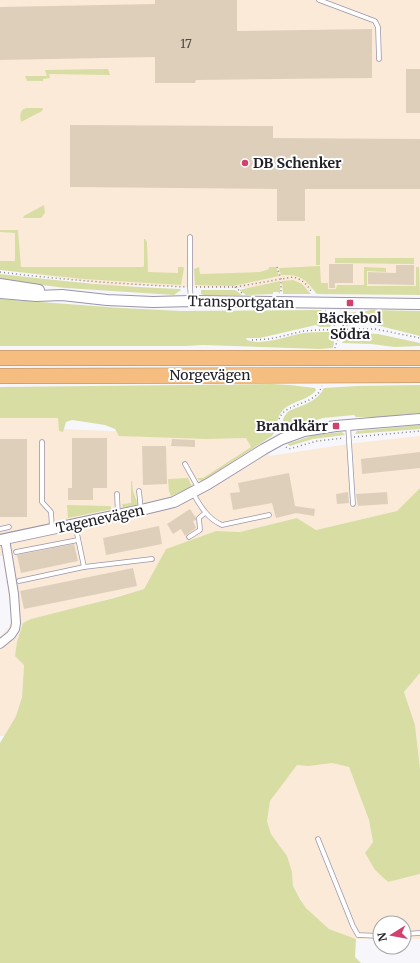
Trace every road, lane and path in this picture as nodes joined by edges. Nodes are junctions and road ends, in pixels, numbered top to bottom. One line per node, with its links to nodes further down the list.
1 (319, 0): 2 (lane)
2 (379, 59)
3 (190, 237): 8 (lane)
4 (277, 267): 6 (path)
5 (0, 272): 8 (path)
6 (280, 279): 8 (path); 9 (path); 12 (path)
7 (0, 284): 11 (street, Transportgatan)
8 (190, 287): 13 (lane)
9 (312, 292)
10 (0, 293): 11 (street, Transportgatan)
11 (62, 295): 13 (street, Transportgatan)
12 (282, 296)
13 (191, 301): 14 (street, Transportgatan)
14 (420, 304)
15 (344, 310): 17 (path)
16 (325, 312): 18 (path)
17 (344, 314): 18 (path); 20 (path)
18 (328, 316): 19 (path)
19 (337, 330): 20 (path); 22 (path); 23 (path)
20 (344, 330): 21 (path)
21 (420, 338)
22 (252, 340)
23 (335, 348)
24 (0, 358): 25 (highway, Norgevägen)
25 (420, 358)
26 (420, 375): 27 (highway, Norgevägen)
27 (0, 376)
28 (323, 384): 31 (path)
29 (420, 419): 30 (street, Tagenevägen)
30 (348, 425): 35 (street, Tagenevägen); 37 (lane)
31 (278, 427)
32 (42, 442): 45 (lane)
33 (185, 464): 35 (lane)
34 (139, 491): 38 (lane)
35 (196, 491): 38 (street, Tagenevägen); 39 (lane)
36 (117, 494): 40 (lane)
37 (353, 504)
38 (141, 510): 40 (street, Tagenevägen)
39 (206, 513): 41 (lane); 46 (lane)
40 (118, 515): 42 (street, Tagenevägen)
41 (269, 515)
42 (75, 524): 45 (street, Tagenevägen); 48 (lane)
43 (10, 527): 44 (lane)
44 (0, 528)
45 (52, 529): 47 (street, Tagenevägen)
46 (189, 536)
47 (2, 540): 53 (street, Tagenevägen)
48 (78, 540): 49 (lane); 51 (lane)
49 (16, 552)
50 (152, 559): 51 (lane)
51 (84, 567): 52 (lane)
52 (19, 581)
53 (0, 644)
54 (318, 839): 55 (lane)
55 (372, 936)

